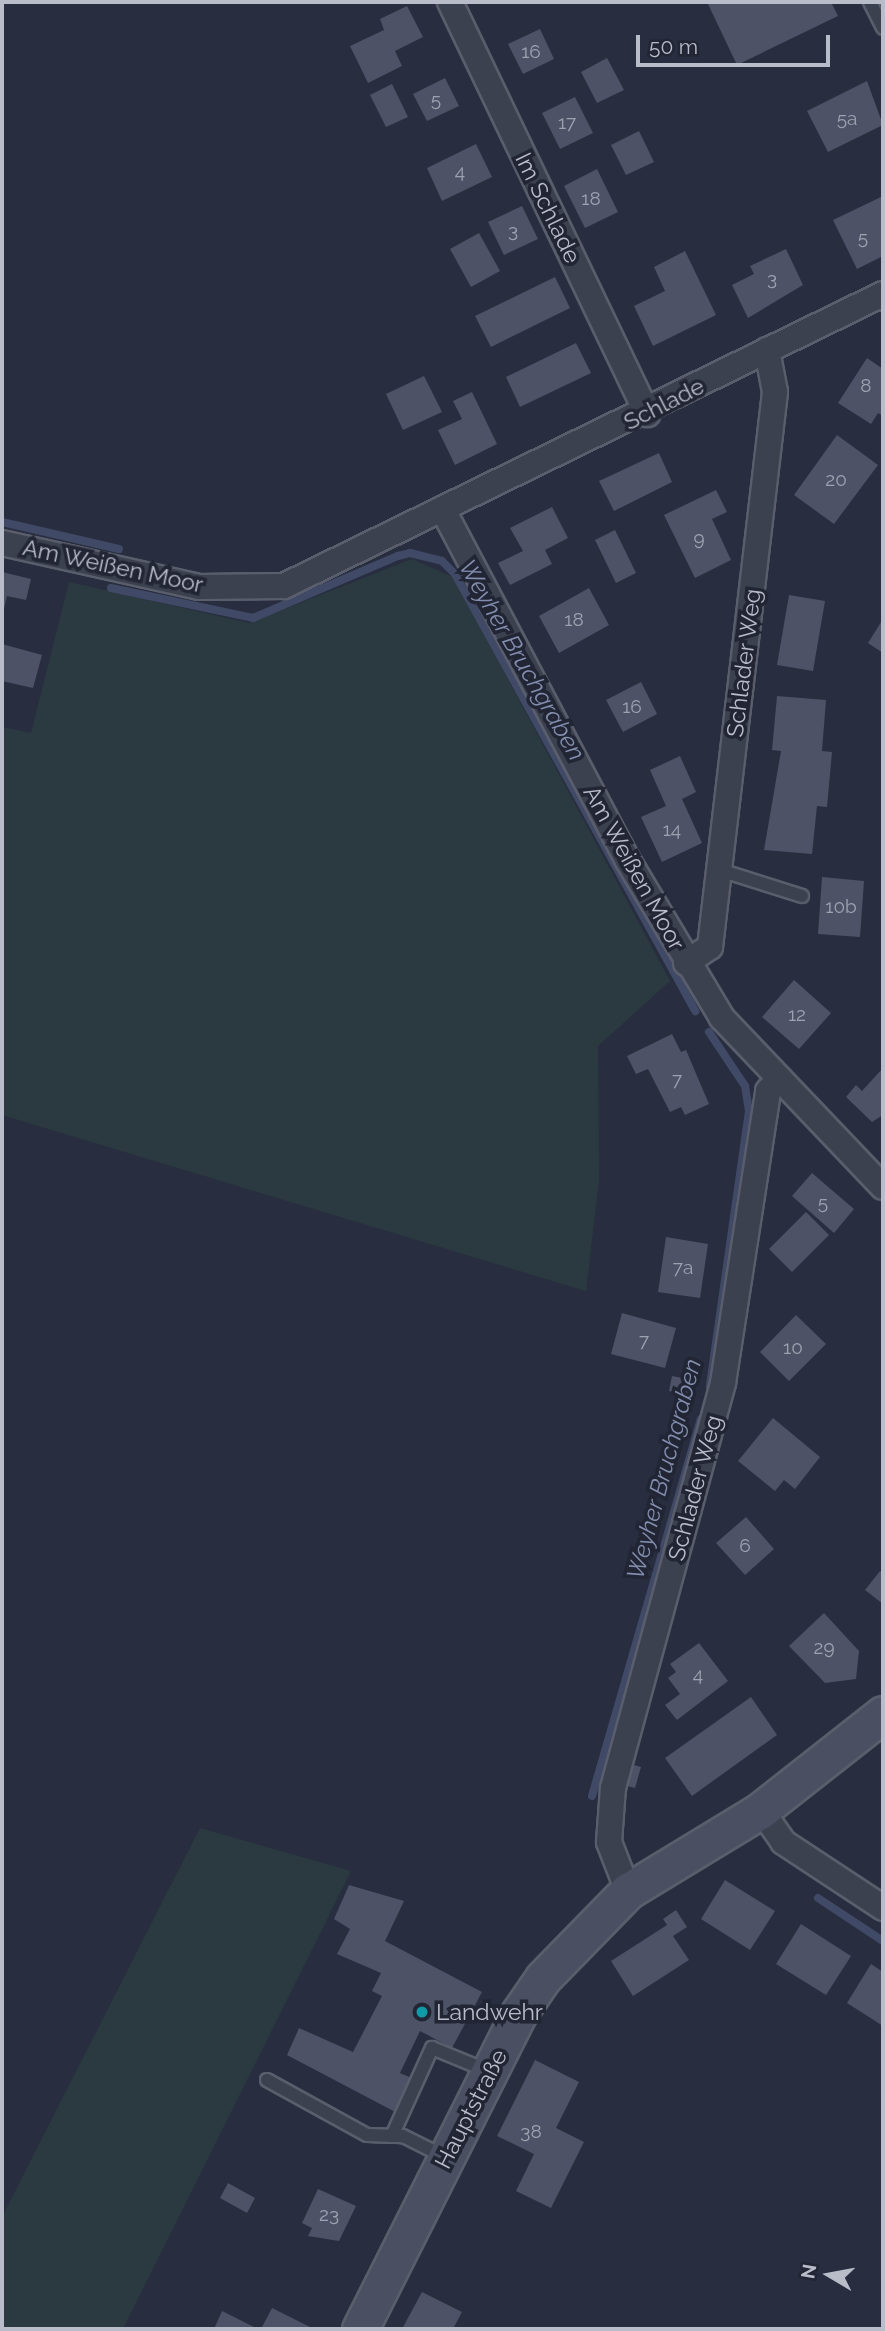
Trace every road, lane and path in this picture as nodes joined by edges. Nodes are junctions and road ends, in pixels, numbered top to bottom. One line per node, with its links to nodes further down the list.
1 (450, 2): 6 (street, Im Schlade)
2 (870, 2): 3 (lane)
3 (883, 28)
4 (883, 294): 5 (street, Schlade)
5 (767, 350): 6 (street, Schlade); 9 (street, Schlader Weg)
6 (647, 414): 7 (street, Schlade)
7 (443, 510): 8 (street, Am Weißen Moor); 11 (street, Am Weißen Moor)
8 (2, 543)
9 (720, 870): 10 (lane); 11 (street, Schlader Weg)
10 (802, 896)
11 (686, 963): 12 (street, Am Weißen Moor)
12 (777, 1081): 13 (street, Am Weißen Moor); 16 (street, Schlader Weg)
13 (883, 1187)
14 (883, 1714): 15 (main road, Hauptstraße)
15 (761, 1810): 16 (main road, Hauptstraße); 17 (street)
16 (628, 1891): 18 (main road, Hauptstraße)
17 (883, 1908)
18 (490, 2072): 20 (lane); 21 (main road, Hauptstraße)
19 (267, 2080): 20 (lane)
20 (392, 2136): 21 (lane)
21 (446, 2158): 22 (main road, Hauptstraße)
22 (360, 2329)

